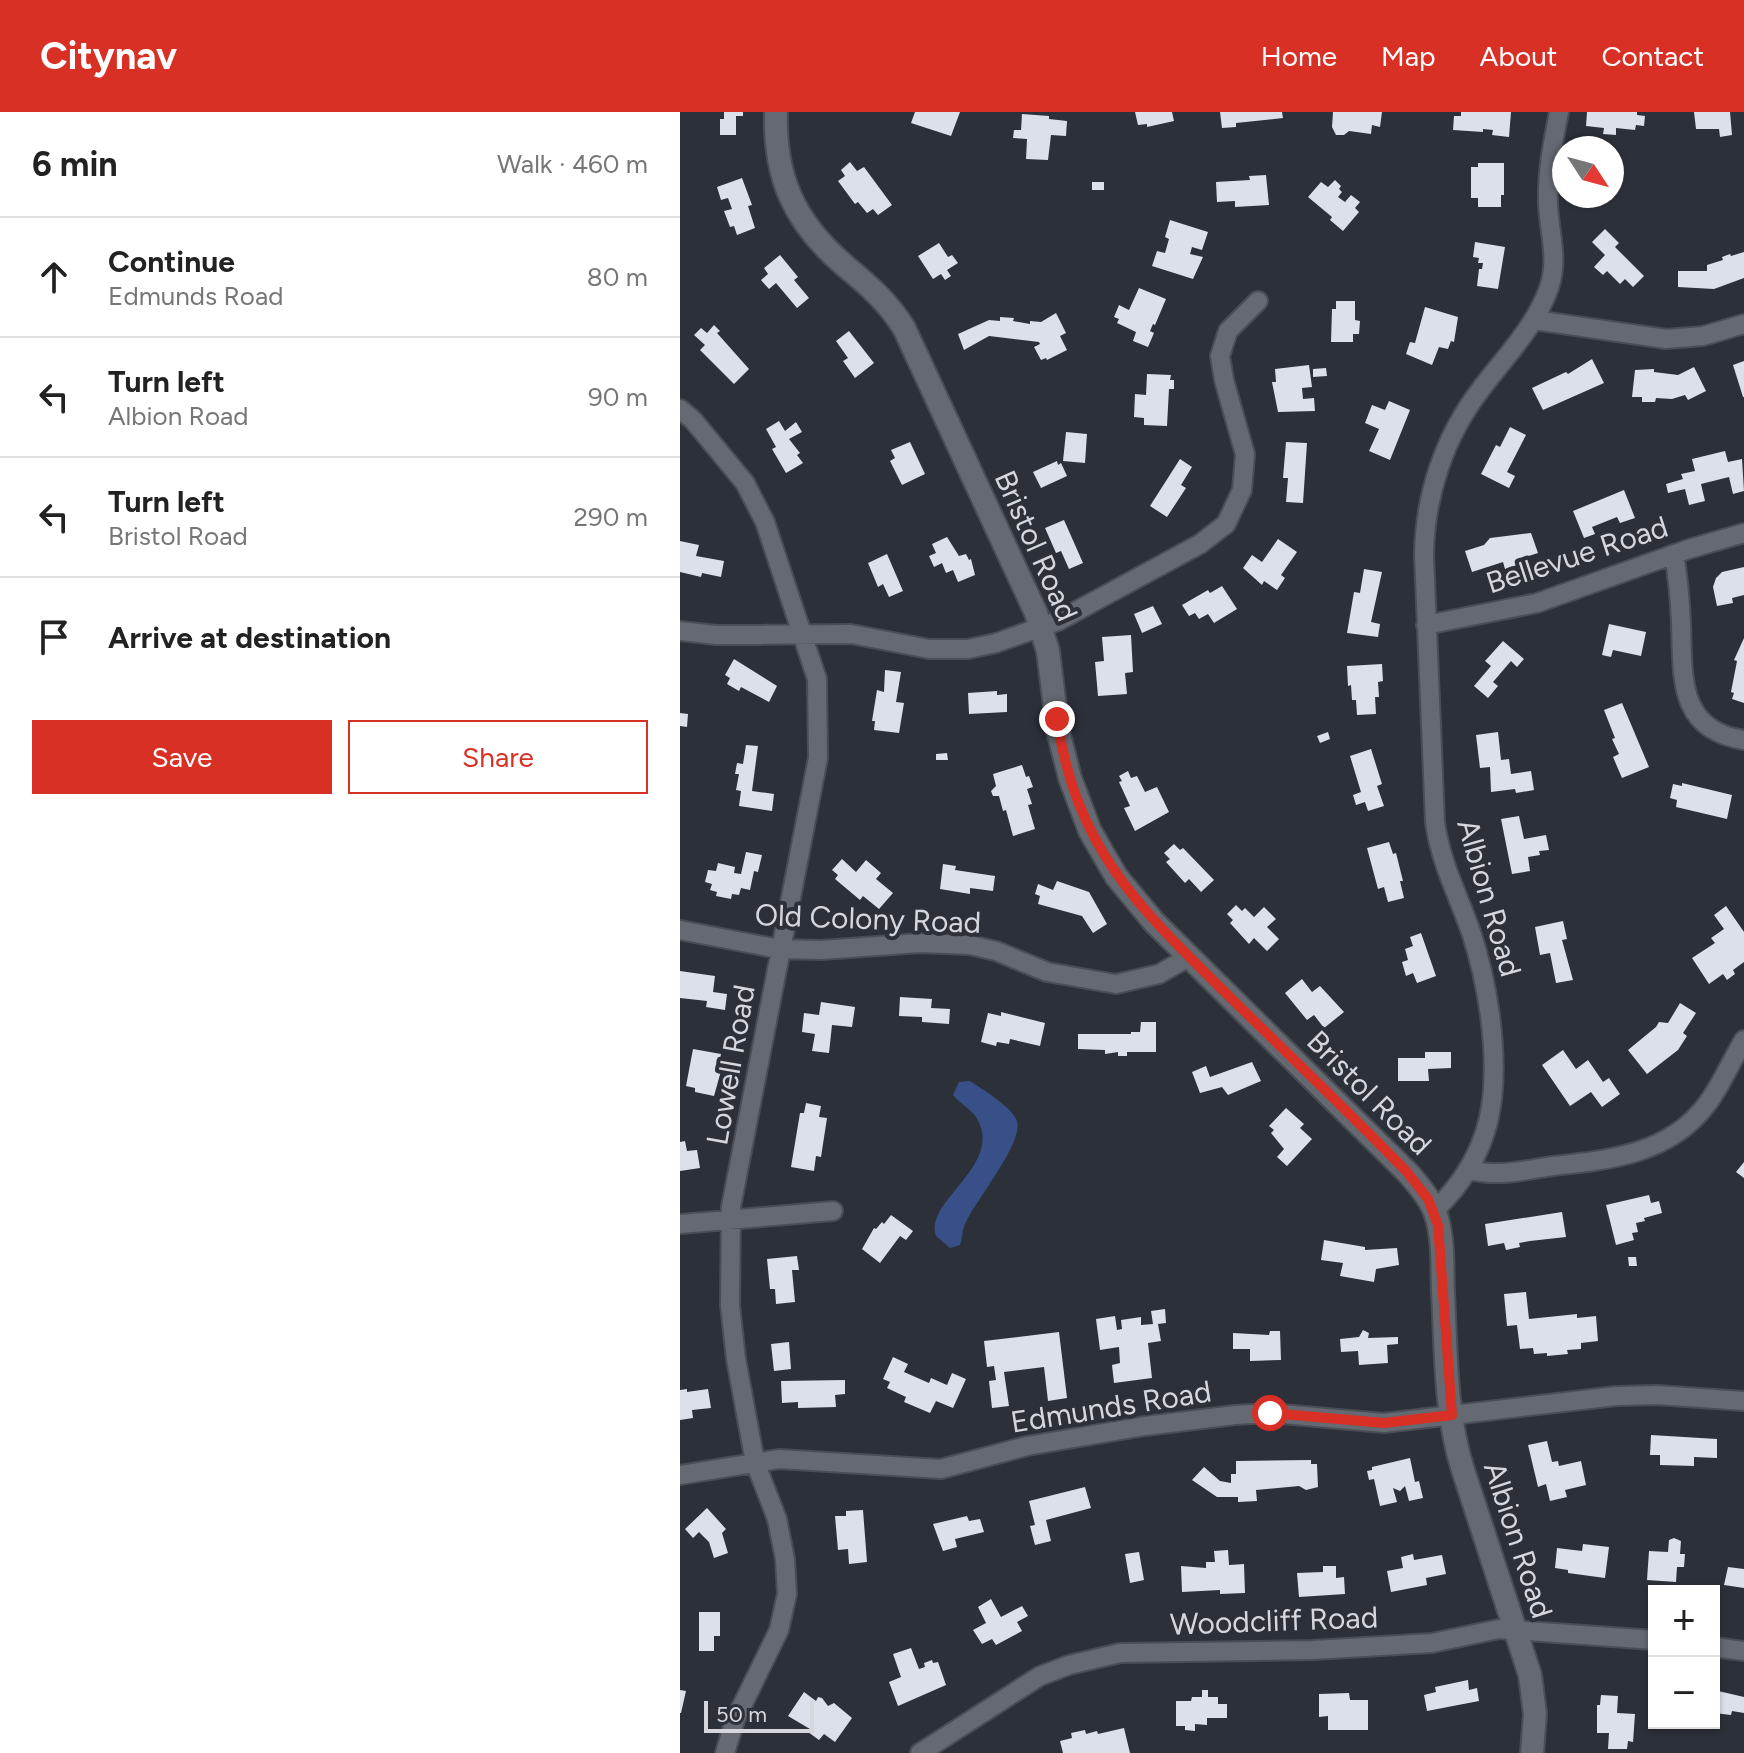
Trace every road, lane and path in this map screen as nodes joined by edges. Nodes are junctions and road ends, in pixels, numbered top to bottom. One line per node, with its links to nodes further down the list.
1 (776, 112): 10 (street, Bristol Road)
2 (1559, 112): 4 (street, Albion Road)
3 (1258, 301): 10 (street)
4 (1534, 320): 5 (street); 9 (street, Albion Road)
5 (1744, 324)
6 (680, 409): 12 (street, Lowell Road)
7 (1744, 533): 8 (street, Bellevue Road)
8 (1674, 554): 9 (street, Bellevue Road); 13 (street)
9 (1426, 625): 18 (street, Albion Road)
10 (1041, 628): 12 (street); 16 (street, Bristol Road)
11 (680, 631): 12 (street)
12 (804, 636): 15 (street, Lowell Road)
13 (1744, 740)
14 (680, 930): 15 (street, Old Colony Road)
15 (779, 949): 16 (street, Old Colony Road); 21 (street, Lowell Road)
16 (1189, 957): 20 (street, Bristol Road)
17 (1744, 1040): 18 (street)
18 (1468, 1169): 20 (street, Albion Road)
19 (833, 1211): 21 (street)
20 (1434, 1211): 24 (street, Albion Road)
21 (731, 1220): 22 (street); 25 (street, Lowell Road)
22 (680, 1224)
23 (1744, 1401): 24 (street, Edmunds Road)
24 (1452, 1415): 25 (street, Edmunds Road); 27 (street, Albion Road)
25 (755, 1462): 26 (street, Edmunds Road); 31 (street, Lowell Road)
26 (680, 1475)
27 (1515, 1630): 28 (street, Woodcliff Road); 32 (street, Woodcliff Road); 33 (street, Albion Road)
28 (1648, 1640)
29 (1720, 1648): 30 (street)
30 (1744, 1651)
31 (725, 1753)
32 (920, 1753)
33 (1532, 1753)

